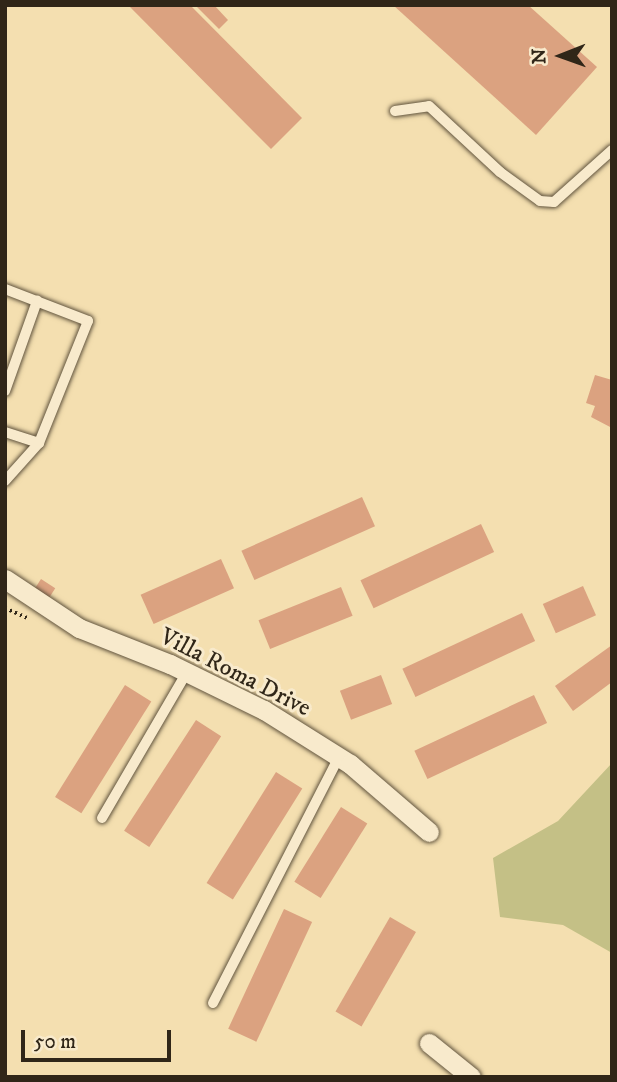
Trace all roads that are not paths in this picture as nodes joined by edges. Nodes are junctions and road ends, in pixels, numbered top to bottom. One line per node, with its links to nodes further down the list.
1 (396, 111): 2 (lane)
2 (612, 150)
3 (5, 289): 4 (lane)
4 (37, 302): 5 (lane); 7 (lane)
5 (5, 391)
6 (5, 432): 7 (lane)
7 (39, 443): 8 (lane)
8 (5, 481)
9 (5, 579): 10 (street, Villa Roma Drive)
10 (27, 596): 11 (street); 12 (street, Villa Roma Drive)
11 (5, 597)
12 (187, 672): 13 (street, Villa Roma Drive); 14 (lane)
13 (339, 757): 15 (street, Villa Roma Drive); 16 (lane)
14 (102, 818)
15 (429, 832)
16 (213, 1003)
17 (429, 1043): 18 (street)
18 (471, 1077)

